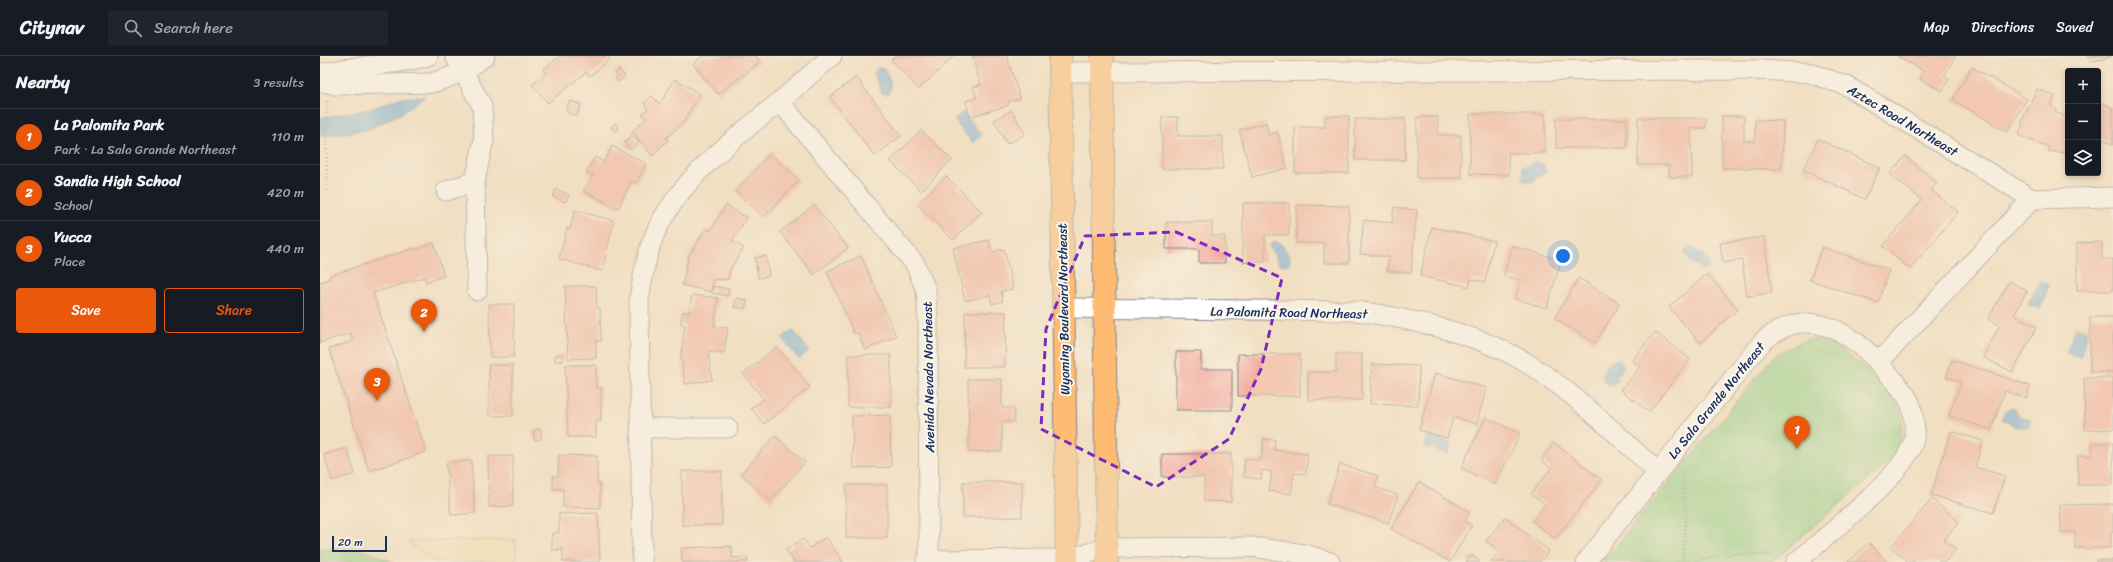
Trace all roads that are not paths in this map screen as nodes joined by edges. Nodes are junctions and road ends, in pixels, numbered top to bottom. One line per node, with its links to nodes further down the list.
1 (428, 56): 7 (street)
2 (485, 56): 4 (street)
3 (832, 56): 9 (street)
4 (459, 64): 8 (street); 10 (street)
5 (1060, 64): 6 (street, Aztec Road Northeast); 15 (main road, Wyoming Boulevard Northeast)
6 (1102, 64): 13 (street, Aztec Road Northeast); 16 (main road)
7 (320, 74)
8 (320, 81)
9 (780, 102): 18 (street); 22 (street, Avenida Nevada Northeast)
10 (475, 181): 11 (street); 14 (street)
11 (446, 190)
12 (2113, 197): 13 (street)
13 (2032, 199): 17 (street)
14 (478, 291)
15 (1063, 308): 16 (street, La Palomita Road Northeast); 23 (main road, Wyoming Boulevard Northeast)
16 (1106, 308): 20 (street, La Palomita Road Northeast); 21 (main road)
17 (1878, 362): 20 (street, La Sala Grande Northeast); 27 (street, La Sala Grande Northeast)
18 (642, 428): 19 (street); 24 (street)
19 (728, 428)
20 (1658, 472): 26 (street, La Sala Grande Northeast)
21 (1107, 555): 23 (street); 25 (street)
22 (928, 561): 23 (street)
23 (1067, 561)
24 (642, 562)
25 (1330, 562)
26 (1586, 562)
27 (1796, 562)

